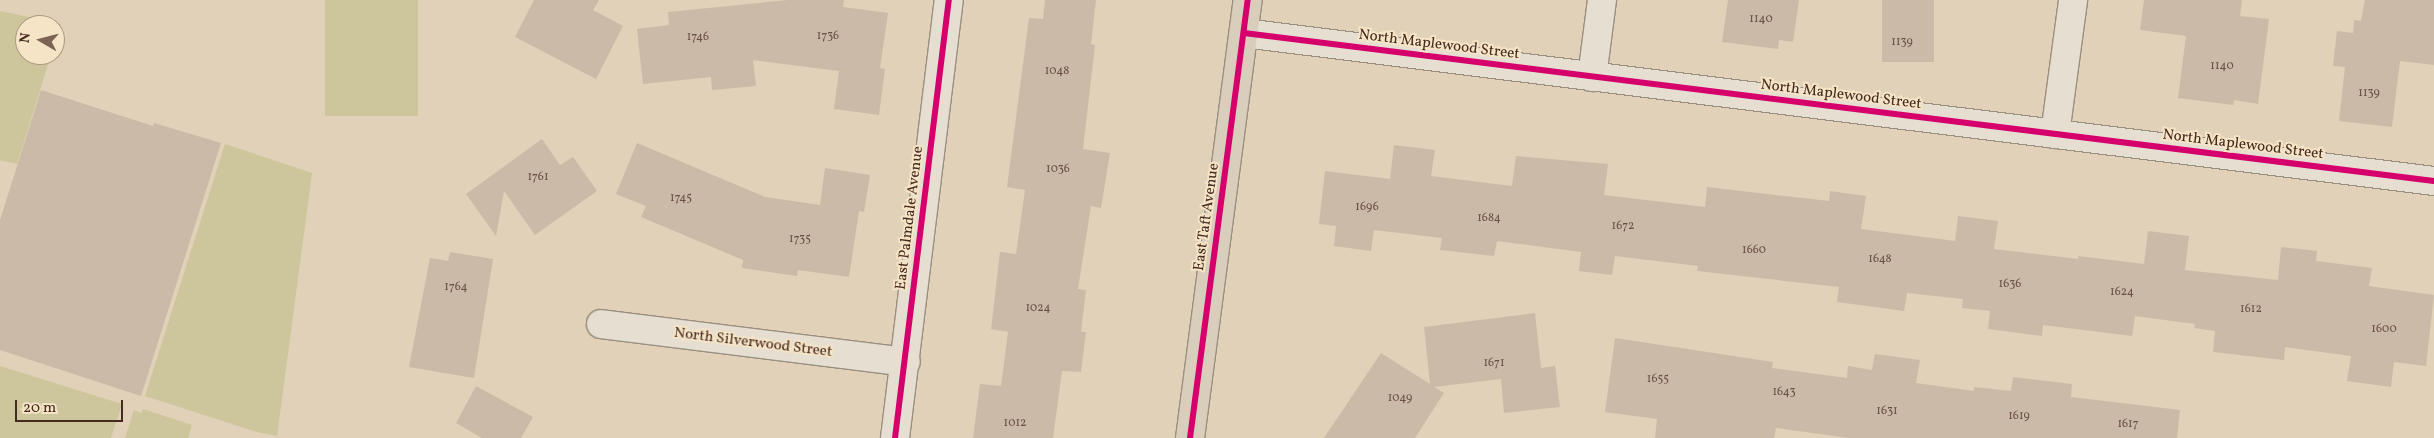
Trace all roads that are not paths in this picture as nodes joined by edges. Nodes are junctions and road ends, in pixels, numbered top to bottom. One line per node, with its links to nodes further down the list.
1 (949, 0): 10 (street, East Palmdale Avenue)
2 (1248, 0): 5 (main road, East Taft Avenue)
3 (1602, 0): 6 (street)
4 (2073, 0): 7 (street)
5 (1244, 33): 6 (street, North Maplewood Street); 12 (main road, East Taft Avenue)
6 (1592, 77): 7 (street, North Maplewood Street)
7 (2055, 134): 8 (street, North Maplewood Street)
8 (2434, 181)
9 (601, 324): 10 (street, North Silverwood Street)
10 (906, 362): 11 (street, East Palmdale Avenue)
11 (895, 438)
12 (1190, 438)

